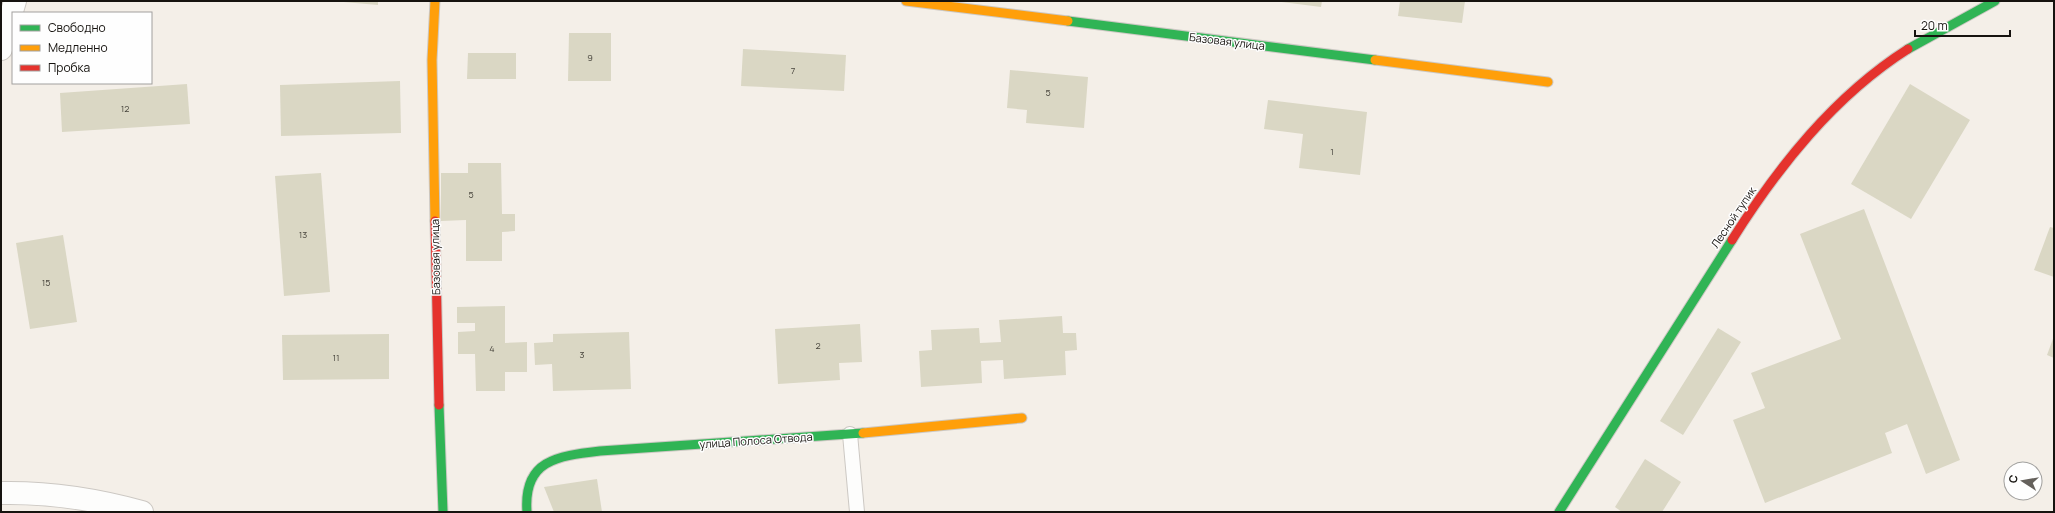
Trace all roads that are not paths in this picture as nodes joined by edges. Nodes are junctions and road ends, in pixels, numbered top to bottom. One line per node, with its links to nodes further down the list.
1 (16, 1): 5 (street)
2 (434, 1): 13 (street, Базовая улица)
3 (906, 1): 8 (street, Базовая улица)
4 (1995, 1): 16 (street, Лесной тупик)
5 (13, 12)
6 (12, 14): 7 (street)
7 (1, 49)
8 (1548, 82)
9 (1022, 418): 10 (street, улица Полоса Отвода)
10 (850, 434): 14 (street, улица Полоса Отвода); 15 (lane)
11 (1, 493): 12 (street)
12 (142, 512)
13 (443, 512)
14 (527, 512)
15 (857, 512)
16 (1559, 512)

